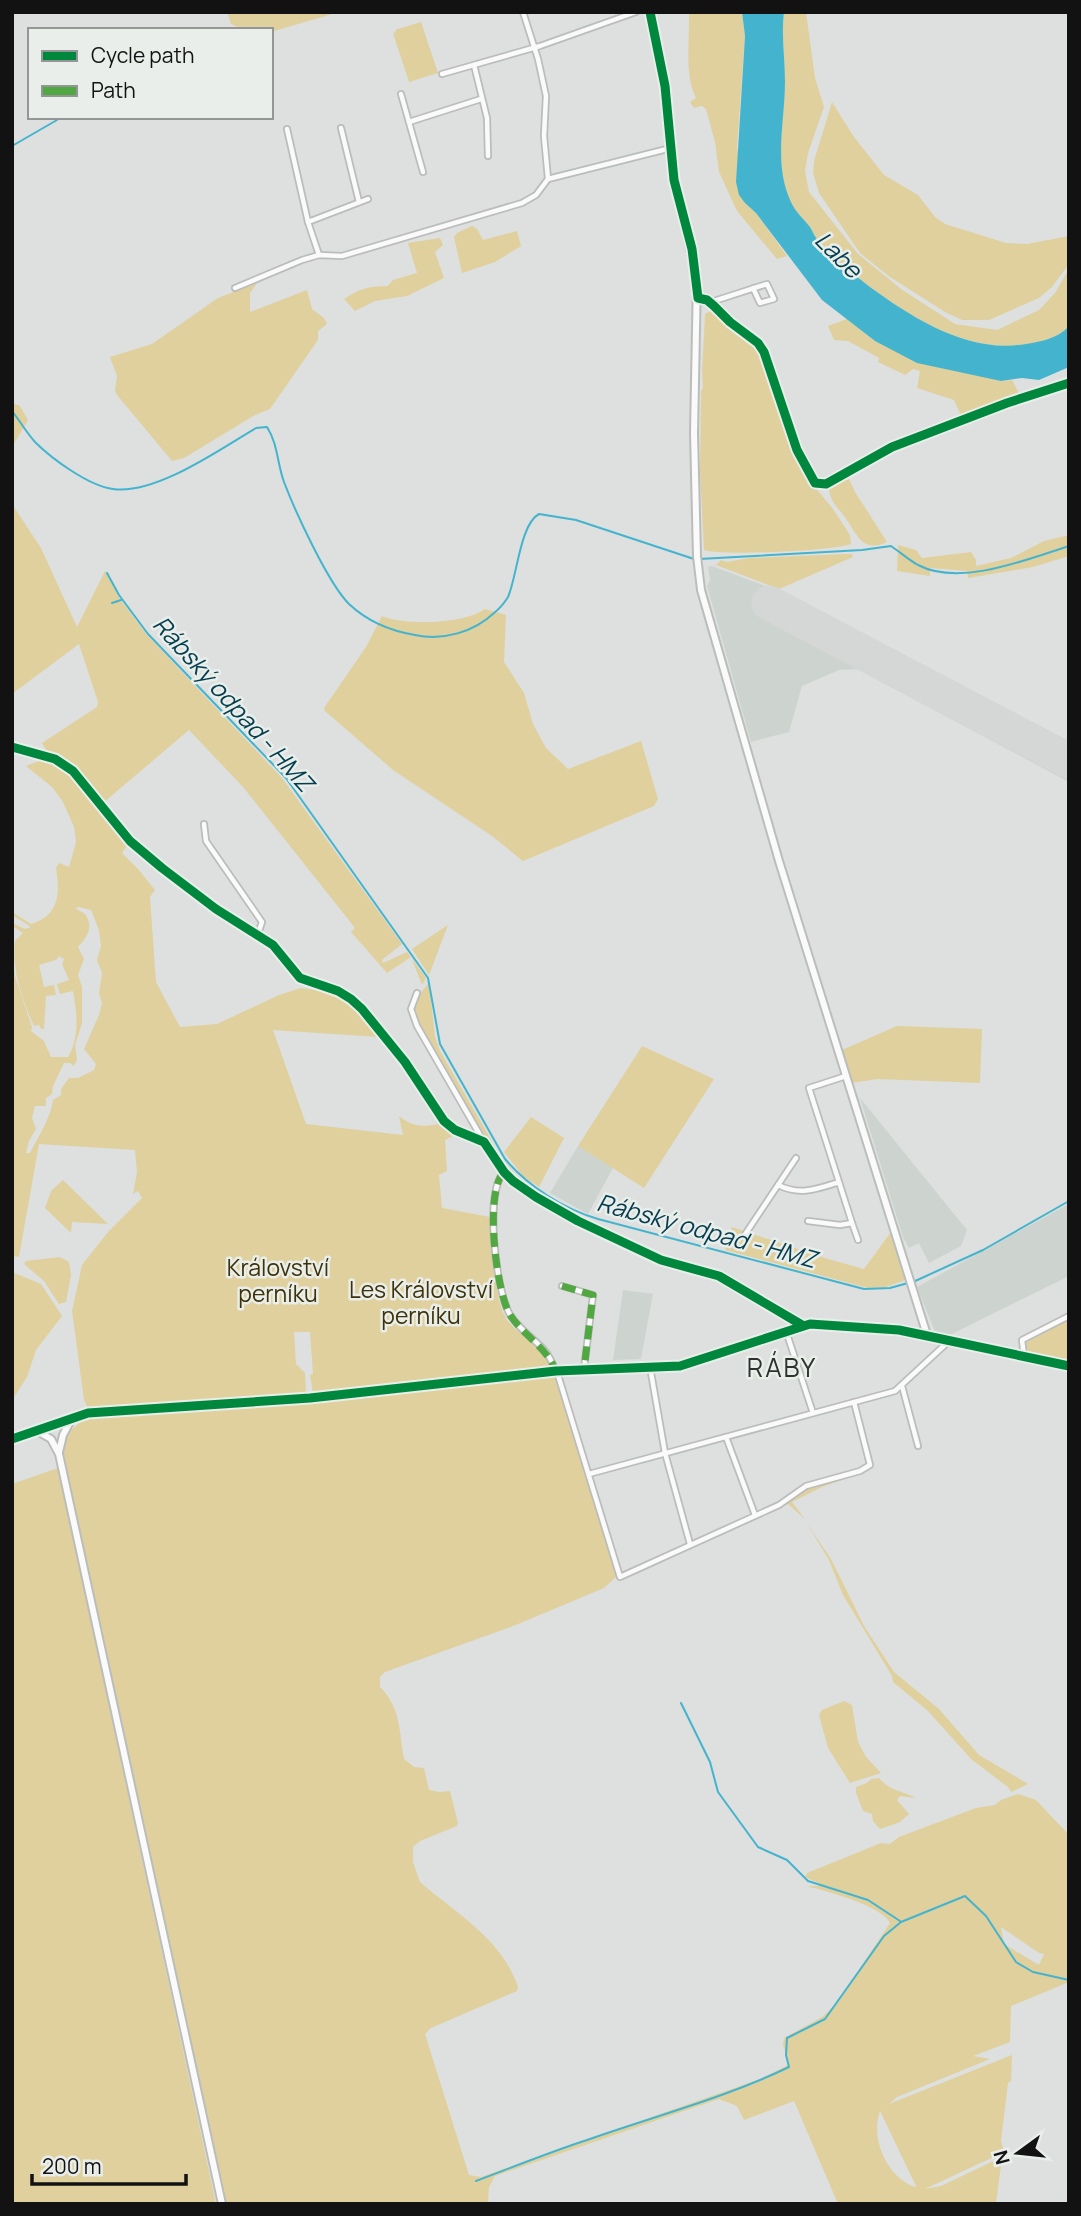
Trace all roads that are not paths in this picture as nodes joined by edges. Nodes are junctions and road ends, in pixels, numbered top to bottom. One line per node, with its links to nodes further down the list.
1 (523, 12): 4 (street)
2 (636, 12): 4 (street)
3 (650, 12): 12 (street)
4 (534, 47): 5 (street); 15 (street)
5 (474, 65): 6 (street); 8 (street)
6 (442, 74)
7 (401, 94): 9 (street)
8 (481, 99): 9 (street); 13 (street)
9 (409, 122): 14 (street)
10 (341, 128): 17 (street)
11 (287, 129): 18 (street)
12 (671, 148): 15 (street); 22 (street)
13 (488, 156)
14 (423, 172)
15 (548, 179): 19 (street)
16 (368, 199): 17 (street)
17 (359, 202): 18 (street)
18 (308, 222): 19 (street)
19 (319, 256): 20 (street)
20 (235, 288)
21 (754, 288): 21 (street); 23 (street)
22 (698, 298): 23 (street); 29 (street)
23 (710, 302): 24 (street)
24 (772, 372)
25 (12, 747): 27 (street)
26 (204, 824): 27 (street)
27 (258, 934): 30 (street)
28 (417, 993): 30 (street)
29 (846, 1076): 33 (street); 43 (street)
30 (484, 1142): 32 (street)
31 (796, 1158): 34 (street)
32 (504, 1172): 41 (street); 49 (street)
33 (839, 1182): 34 (street); 36 (street)
34 (778, 1185): 37 (street)
35 (807, 1221): 36 (street)
36 (852, 1223): 38 (street)
37 (744, 1236)
38 (858, 1241)
39 (562, 1286): 48 (street)
40 (1069, 1317): 45 (street)
41 (802, 1325): 42 (street); 43 (street)
42 (786, 1330): 47 (street); 52 (street)
43 (927, 1335): 44 (street)
44 (950, 1340): 45 (street); 50 (street)
45 (1024, 1357): 46 (street)
46 (1069, 1366)
47 (650, 1367): 48 (street); 58 (street)
48 (584, 1369): 49 (street)
49 (556, 1371): 53 (street); 60 (street)
50 (902, 1386): 51 (street); 57 (street)
51 (855, 1402): 52 (street); 61 (street)
52 (813, 1413): 55 (street)
53 (73, 1419): 54 (street); 59 (street)
54 (37, 1431): 56 (street); 59 (street)
55 (726, 1437): 58 (street); 61 (street)
56 (12, 1439)
57 (918, 1446)
58 (665, 1453): 60 (street); 62 (street)
59 (59, 1454): 63 (street)
60 (589, 1474): 62 (street)
61 (755, 1515): 62 (street)
62 (690, 1545)
63 (222, 2204)

